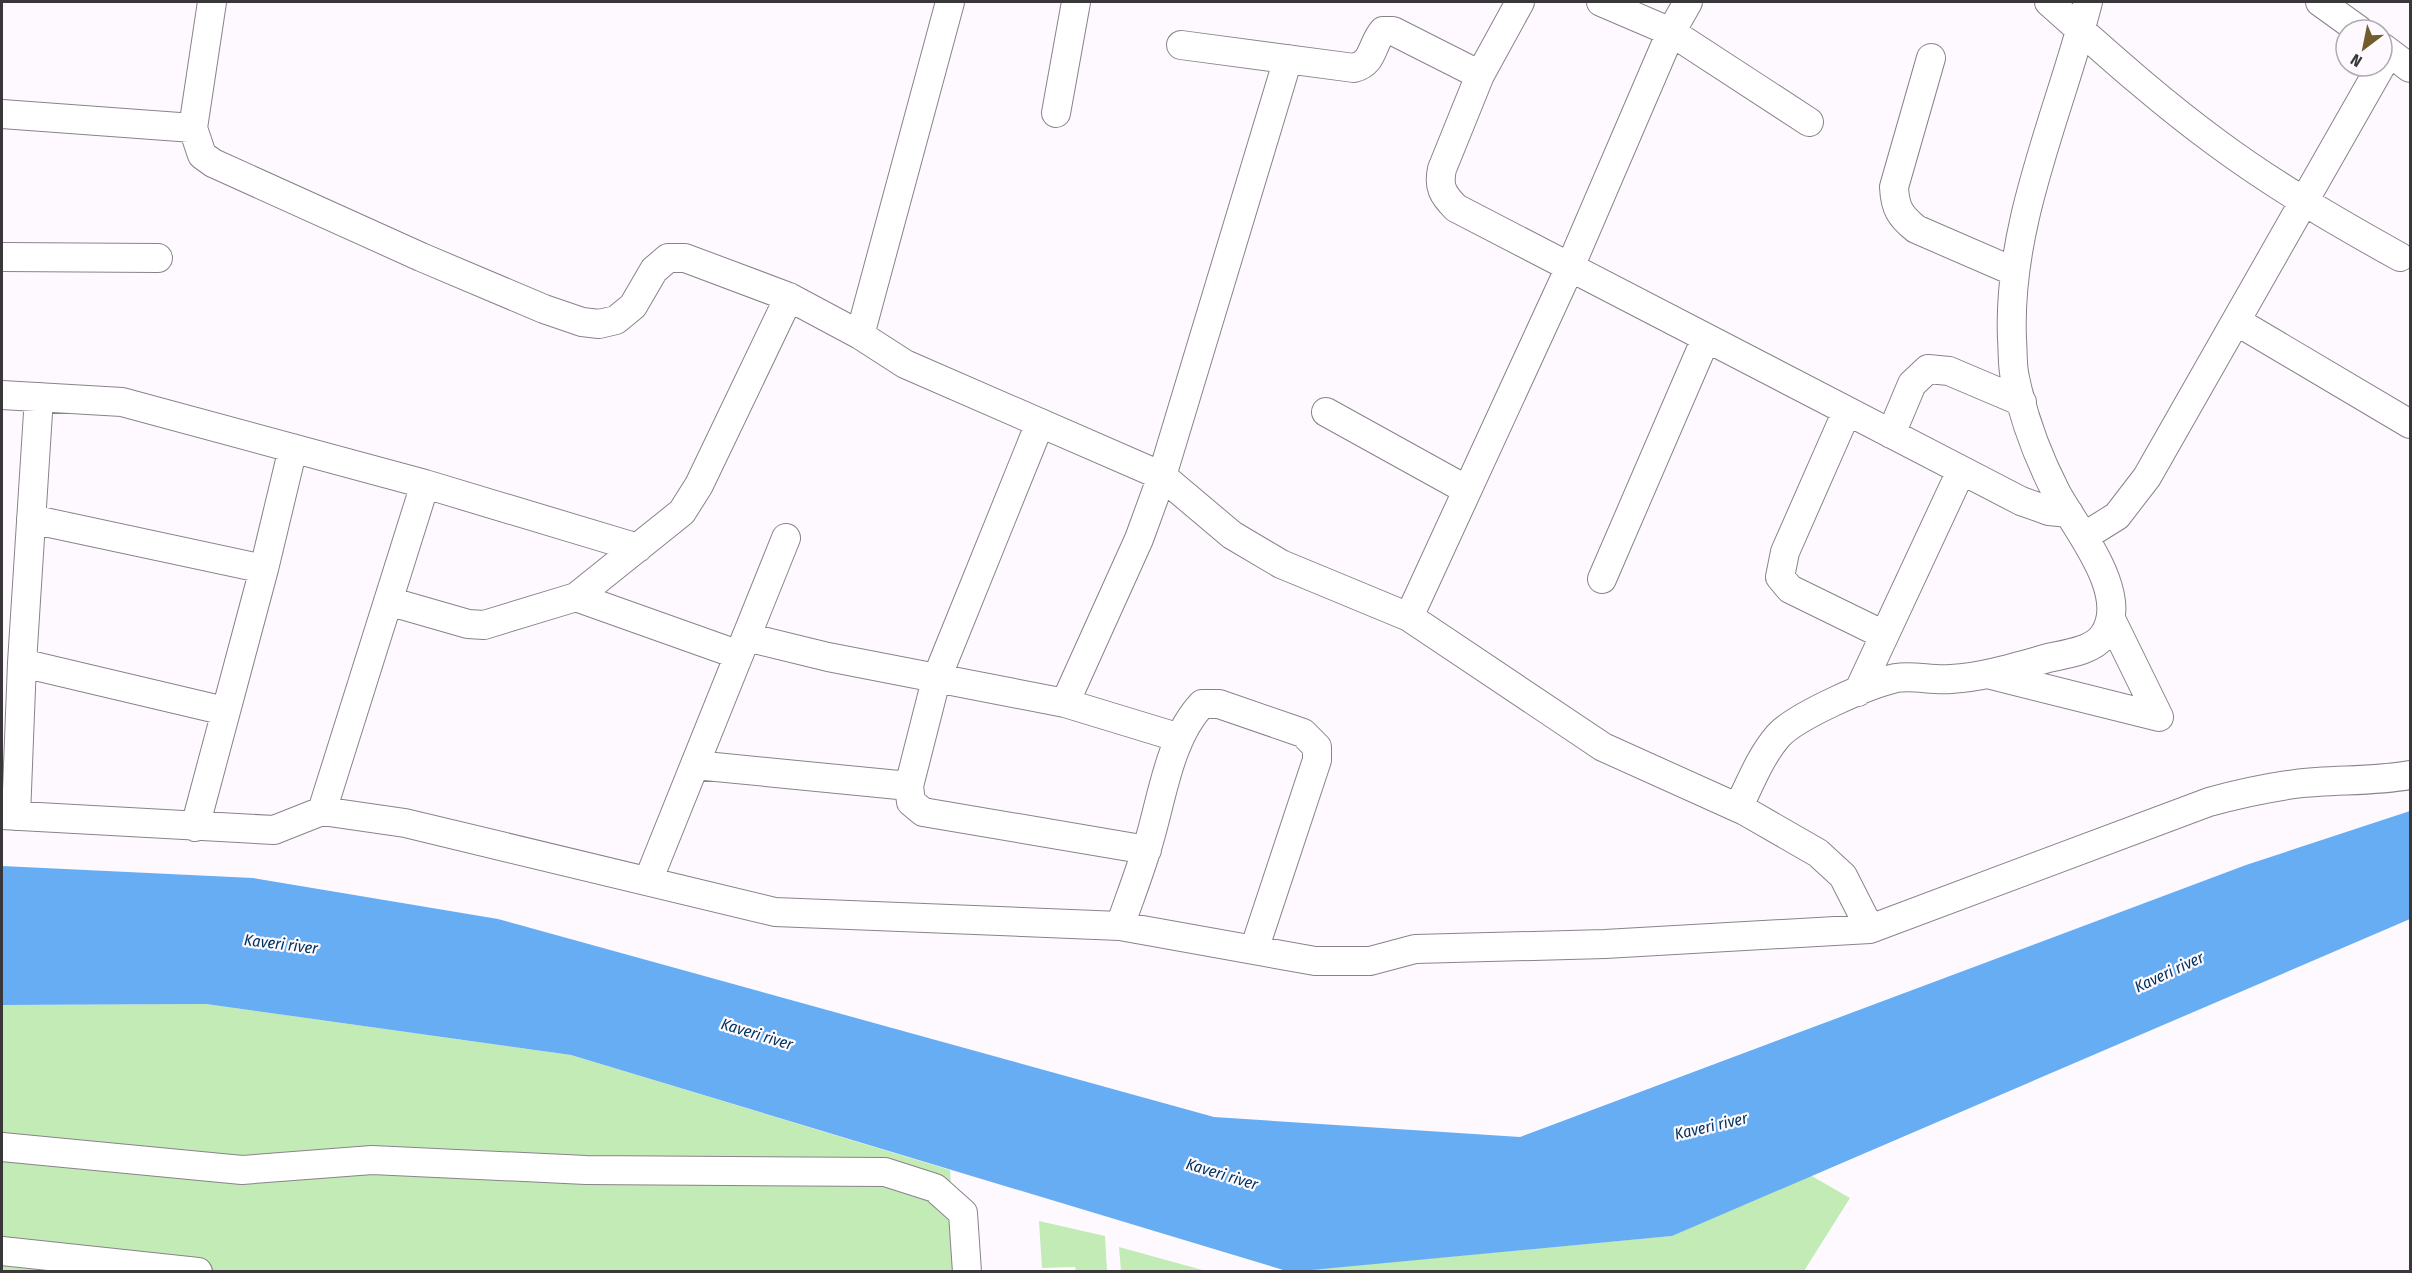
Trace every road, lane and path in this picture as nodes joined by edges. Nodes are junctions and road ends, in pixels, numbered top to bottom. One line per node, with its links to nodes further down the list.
1 (212, 2): 21 (street)
2 (950, 2): 30 (street)
3 (1076, 2): 18 (street)
4 (1520, 2): 16 (street)
5 (1601, 2): 12 (street)
6 (1688, 2): 12 (street)
7 (2049, 2): 11 (street)
8 (2088, 2): 11 (street)
9 (2320, 2): 10 (street)
10 (2342, 18)
11 (2081, 30): 22 (street); 27 (street)
12 (1671, 32): 20 (street); 26 (street)
13 (1181, 45): 15 (street)
14 (1931, 58): 27 (street)
15 (1288, 59): 16 (street); 42 (street)
16 (1480, 75): 26 (street)
17 (2378, 78): 22 (street)
18 (1056, 113)
19 (2, 114): 21 (street)
20 (1809, 122)
21 (193, 128): 28 (street)
22 (2304, 201): 23 (street); 29 (street)
23 (2400, 256)
24 (2, 257): 25 (street)
25 (158, 258)
26 (1570, 267): 31 (street); 44 (street)
27 (2015, 272): 34 (street)
28 (789, 297): 30 (street); 49 (street)
29 (2236, 321): 38 (street); 47 (street)
30 (860, 335): 37 (street)
31 (1706, 338): 35 (street); 51 (street)
32 (2, 395): 33 (street)
33 (39, 397): 40 (street); 46 (street)
34 (2022, 402): 39 (street); 45 (street)
35 (1847, 411): 39 (street); 56 (street)
36 (1326, 412): 44 (street)
37 (1040, 423): 42 (street); 60 (street)
38 (2410, 424)
39 (1891, 434): 41 (street)
40 (293, 448): 43 (street); 50 (street)
41 (1961, 471): 45 (street); 56 (street)
42 (1162, 476): 54 (street); 62 (street)
43 (425, 484): 49 (street); 53 (street)
44 (1467, 490): 54 (street)
45 (2069, 513): 47 (street)
46 (31, 519): 50 (street); 58 (street)
47 (2085, 536): 55 (street)
48 (786, 538): 57 (street)
49 (638, 548): 52 (street)
50 (264, 569): 63 (street)
51 (1602, 579)
52 (576, 597): 53 (street); 57 (street)
53 (388, 601): 69 (street)
54 (1409, 617): 68 (street)
55 (2112, 621): 59 (street); 59 (street)
56 (1884, 636): 61 (street)
57 (743, 646): 60 (street); 65 (street)
58 (22, 663): 63 (street); 70 (street)
59 (1986, 674): 61 (street)
60 (936, 680): 62 (street); 67 (street)
61 (1858, 692): 68 (street)
62 (1065, 703): 64 (street)
63 (225, 711): 71 (street)
64 (1180, 738): 72 (street); 76 (street)
65 (695, 765): 67 (street); 73 (street)
66 (2410, 775): 75 (street)
67 (909, 786): 72 (street)
68 (1738, 808): 75 (street)
69 (322, 811): 71 (street); 73 (street)
70 (9, 815): 71 (street)
71 (195, 827)
72 (1147, 850): 74 (street)
73 (648, 881): 74 (street)
74 (1120, 926): 76 (street)
75 (1870, 928): 76 (street)
76 (1254, 950)
77 (2, 1147): 80 (street)
78 (2, 1251): 79 (street)
79 (198, 1272)
80 (967, 1272)

